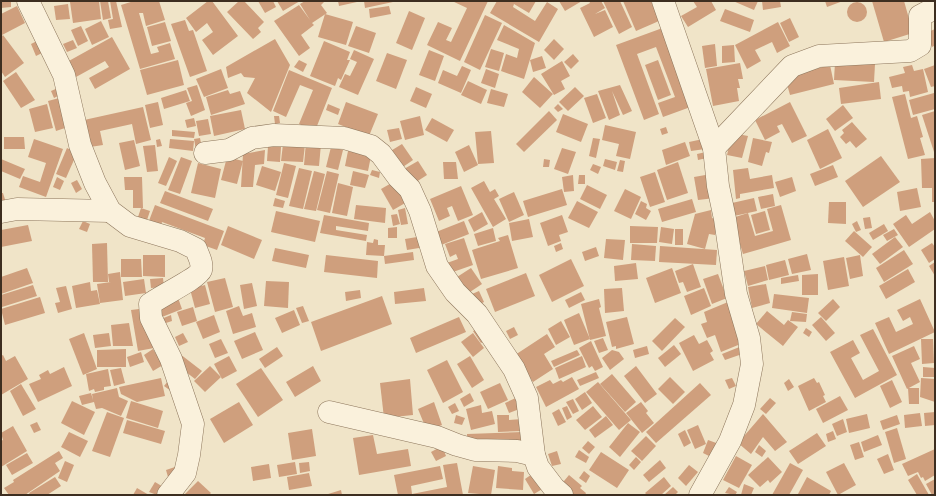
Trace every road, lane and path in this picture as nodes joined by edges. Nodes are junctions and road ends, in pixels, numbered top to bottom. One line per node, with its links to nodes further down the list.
1 (28, 1): 6 (street)
2 (664, 1): 4 (street)
3 (935, 8): 4 (street)
4 (714, 148): 12 (street)
5 (205, 153): 9 (street)
6 (110, 211): 7 (street); 10 (street)
7 (1, 212)
8 (329, 412): 9 (street)
9 (534, 455): 11 (street)
10 (168, 495)
11 (562, 495)
12 (700, 495)

